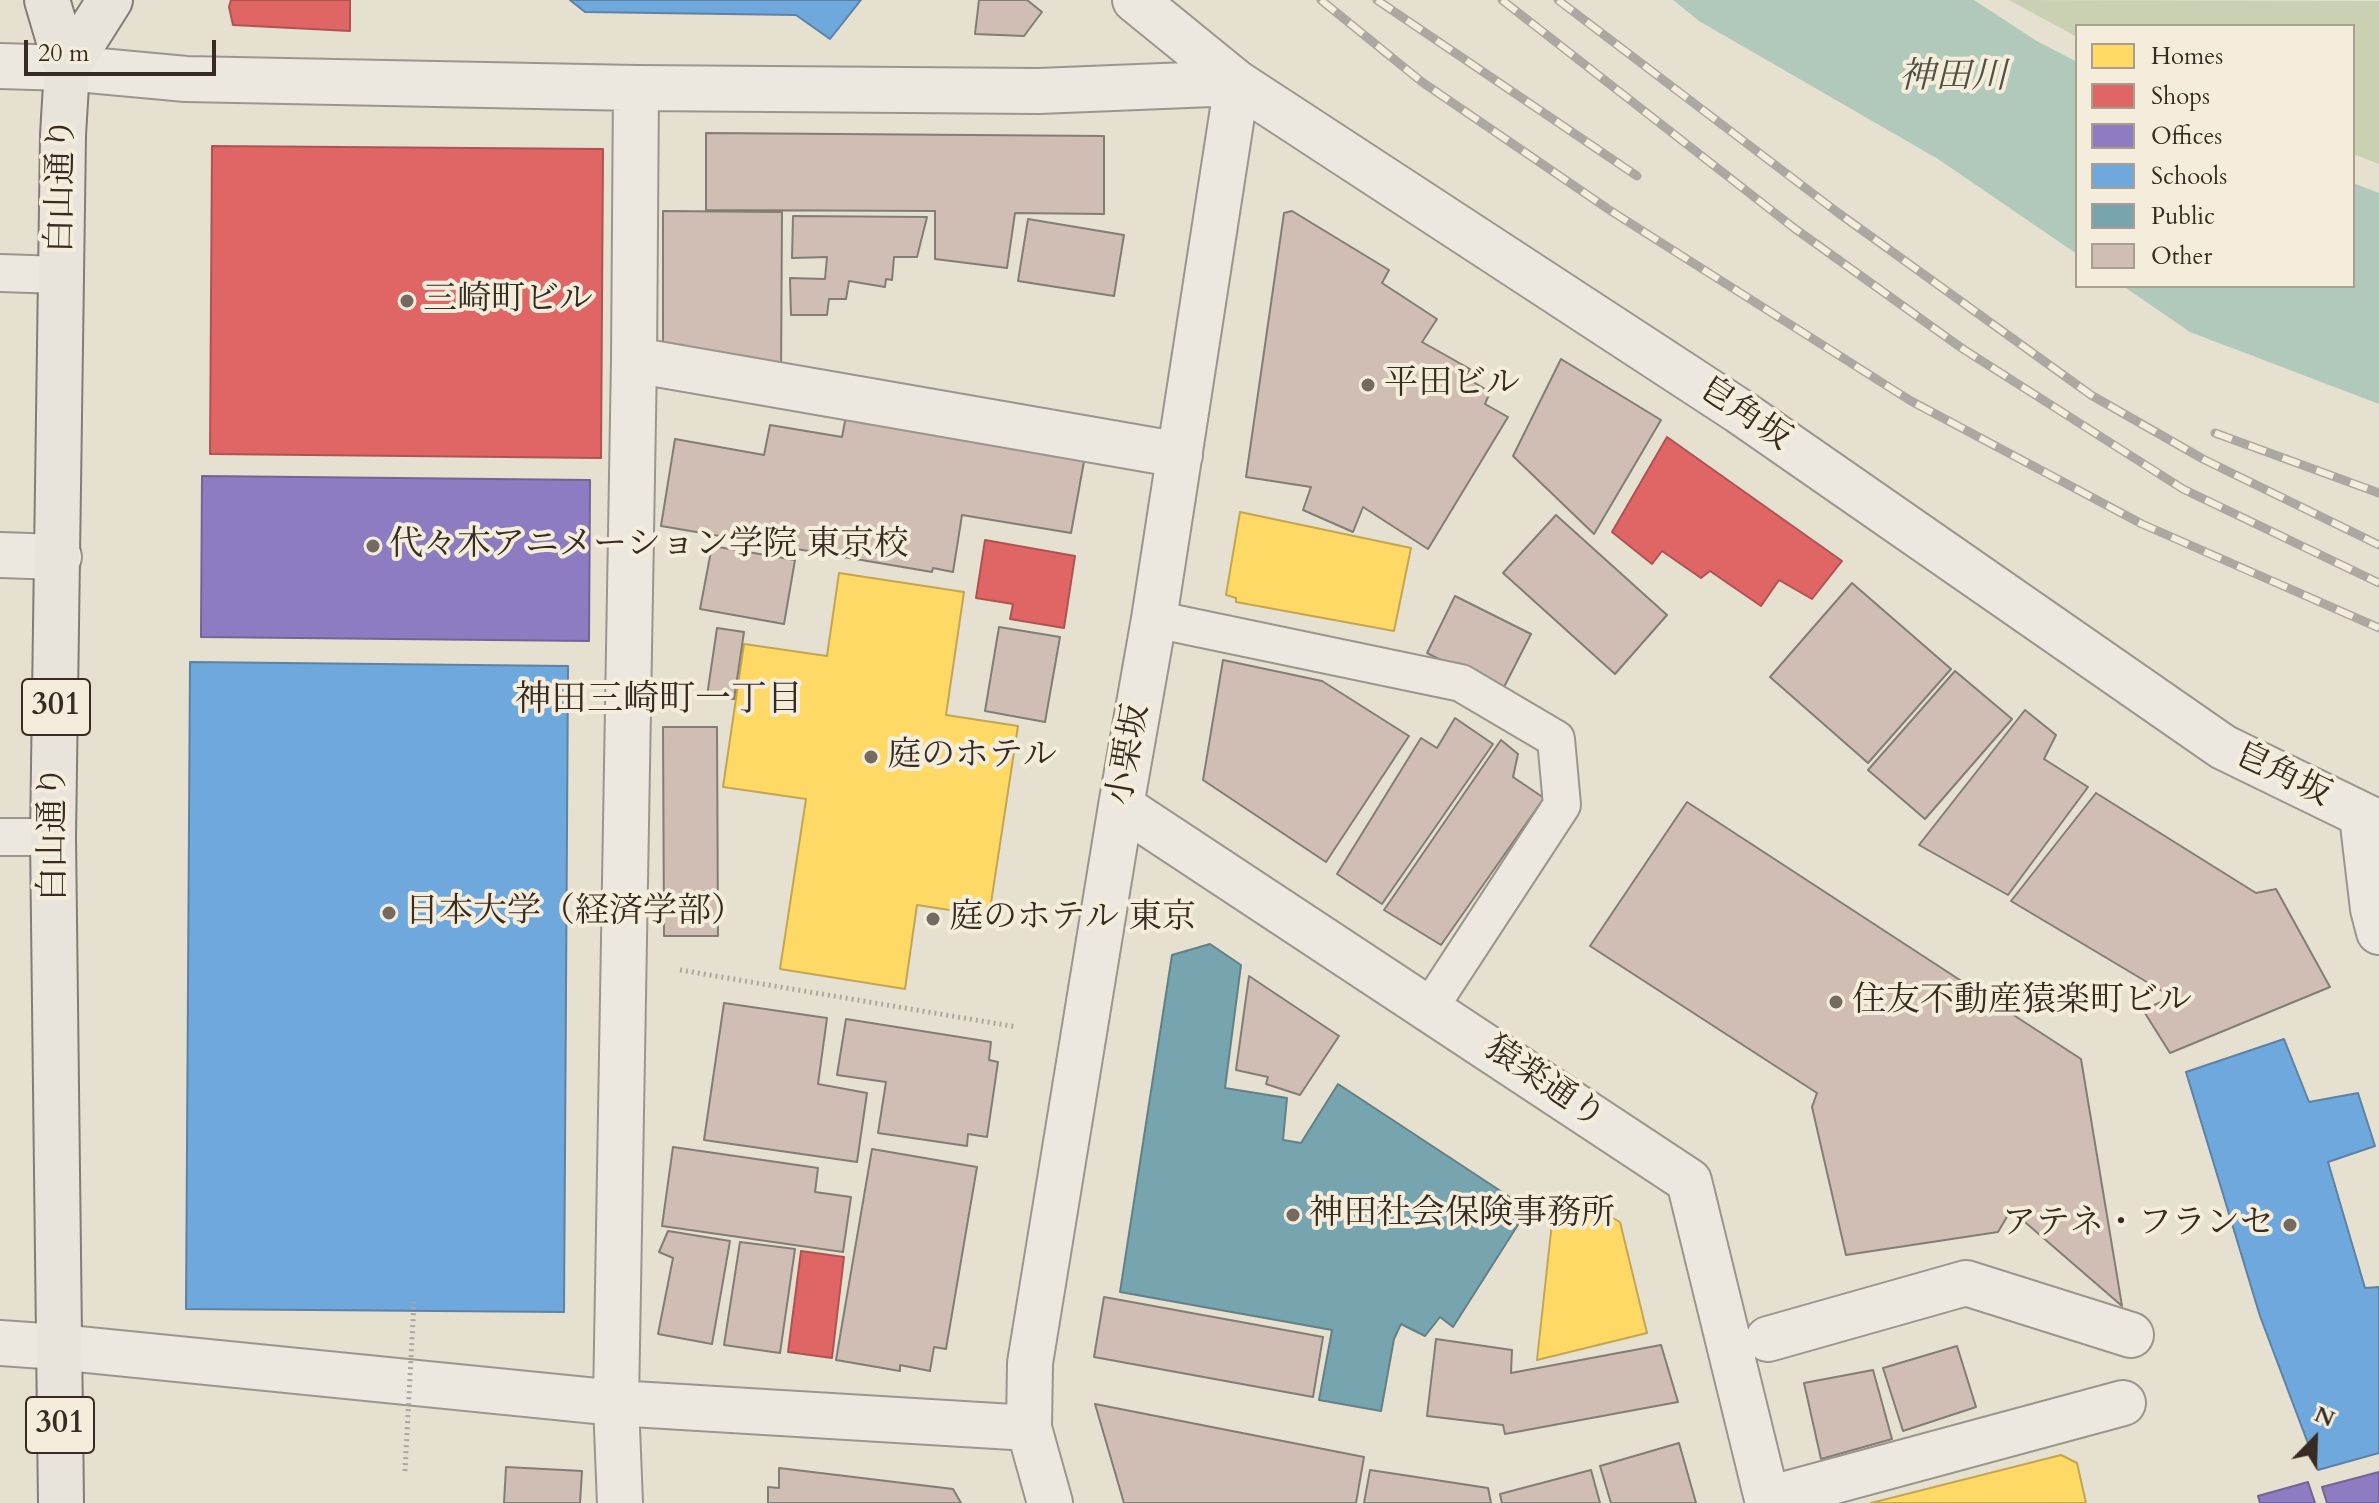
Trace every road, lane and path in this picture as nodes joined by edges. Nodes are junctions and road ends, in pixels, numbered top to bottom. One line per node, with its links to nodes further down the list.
1 (47, 0): 5 (main road, 白山通り / 301)
2 (110, 0): 5 (main road, 白山通り)
3 (1135, 0): 6 (street, 皀角坂)
4 (0, 66): 5 (street)
5 (67, 68): 7 (street); 9 (main road, 白山通り / 301)
6 (1237, 83): 7 (street); 11 (street, 小栗坂); 16 (street, 皀角坂)
7 (636, 88): 10 (street)
8 (0, 273): 9 (lane)
9 (61, 275): 13 (main road, 白山通り / 301)
10 (634, 360): 11 (street); 20 (street)
11 (1180, 455): 14 (street, 小栗坂)
12 (0, 555): 13 (street)
13 (59, 557): 18 (main road, 白山通り / 301)
14 (1154, 619): 15 (street, 小栗坂); 21 (lane)
15 (1121, 806): 21 (street, 猿楽通り); 30 (street, 小栗坂)
16 (2371, 819): 19 (street)
17 (0, 837): 18 (lane)
18 (53, 837): 27 (main road, 白山通り / 301)
19 (2379, 932)
20 (624, 961): 22 (path); 28 (street)
21 (1430, 1007): 32 (street, 猿楽通り)
22 (1017, 1027)
23 (414, 1302): 31 (path, bridge)
24 (2131, 1335): 25 (street)
25 (1768, 1339)
26 (0, 1343): 27 (street)
27 (58, 1347): 28 (street); 33 (main road, 白山通り / 301)
28 (616, 1403): 30 (street); 34 (street)
29 (2123, 1403): 32 (street)
30 (1029, 1428): 35 (street, 小栗坂)
31 (405, 1471)
32 (1768, 1501)
33 (61, 1503)
34 (620, 1503)
35 (1050, 1503)

